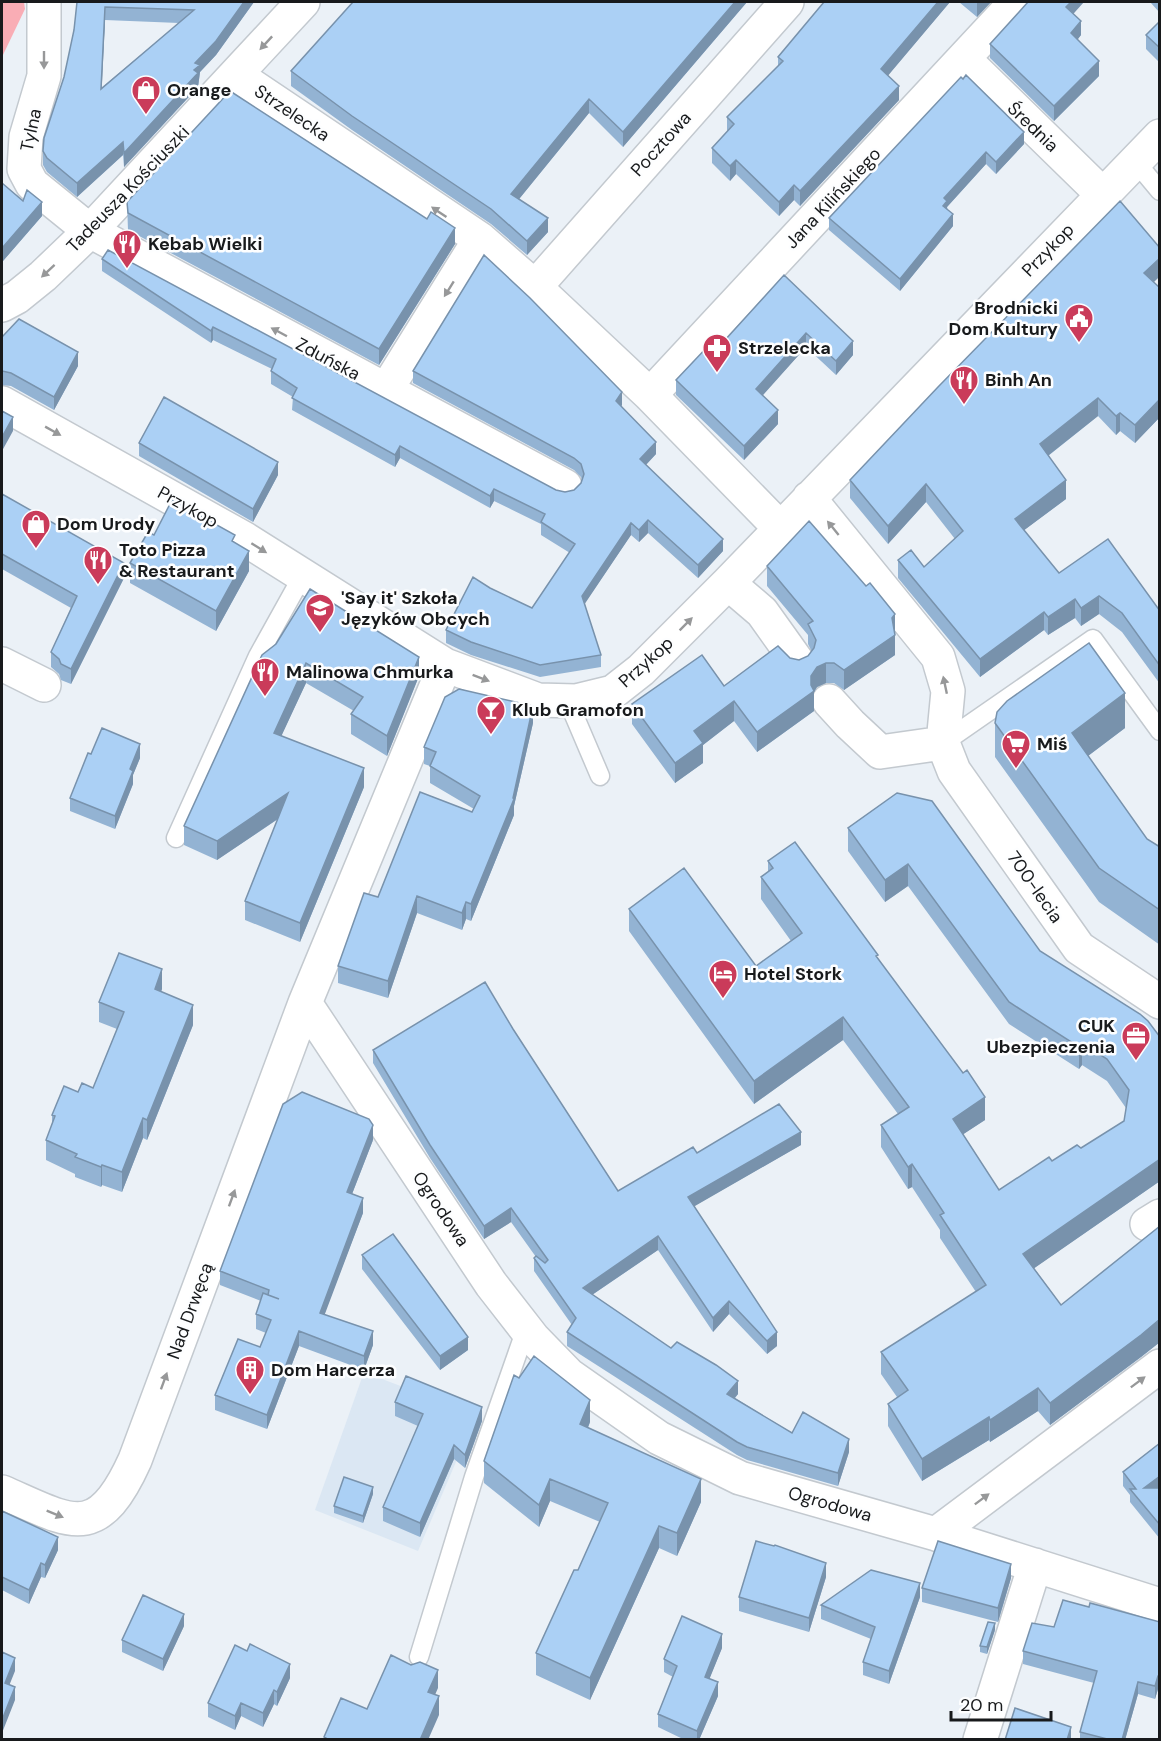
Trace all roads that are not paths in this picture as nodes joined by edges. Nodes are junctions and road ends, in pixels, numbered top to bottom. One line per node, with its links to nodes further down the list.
1 (44, 2): 11 (street, Tylna, one-way to 11)
2 (788, 2): 13 (street, Pocztowa)
3 (1016, 2): 5 (street, Jana Kilińskiego)
4 (300, 5): 6 (street, Tadeusza Kościuszki, one-way to 6)
5 (964, 59): 10 (street, Średnia); 16 (street, Jana Kilińskiego)
6 (236, 75): 11 (street, Tadeusza Kościuszki); 12 (street, Strzelecka, one-way to 6)
7 (1160, 136): 8 (street, Przykop)
8 (1135, 161): 9 (lane); 10 (street, Przykop)
9 (1160, 191)
10 (1102, 194): 19 (street, Przykop)
11 (90, 231): 14 (street, Tadeusza Kościuszki, one-way to 14); 15 (street, Zduńska, one-way to 11)
12 (480, 239): 13 (street, Strzelecka); 15 (street, one-way to 15)
13 (535, 287): 16 (street, Strzelecka)
14 (2, 305)
15 (386, 390): 18 (street, Zduńska)
16 (650, 395): 20 (street, Strzelecka)
17 (2, 403): 21 (street, Przykop, one-way to 21)
18 (565, 486)
19 (809, 498): 20 (street, Przykop); 30 (street, 700-lecia, one-way to 19)
20 (780, 528): 22 (street, Przykop)
21 (303, 575): 25 (street, Przykop); 32 (lane)
22 (728, 583): 23 (street); 27 (street, Przykop, one-way to 22)
23 (797, 661)
24 (2, 664): 26 (street)
25 (445, 665): 27 (street, Przykop, one-way to 27); 34 (street)
26 (44, 685)
27 (568, 701): 31 (lane)
28 (829, 701): 30 (street)
29 (1160, 731): 30 (lane)
30 (943, 743): 33 (street, 700-lecia)
31 (600, 777)
32 (176, 838)
33 (1160, 1002)
34 (305, 1003): 35 (street, Ogrodowa); 37 (street, Nad Drwęcą, one-way to 34)
35 (526, 1329): 38 (street, Ogrodowa); 41 (lane)
36 (1160, 1366): 38 (street, one-way to 36)
37 (2, 1491)
38 (936, 1534): 39 (street, Ogrodowa)
39 (1035, 1566): 40 (street, Ogrodowa); 42 (street)
40 (1160, 1605)
41 (419, 1657)
42 (980, 1740)

